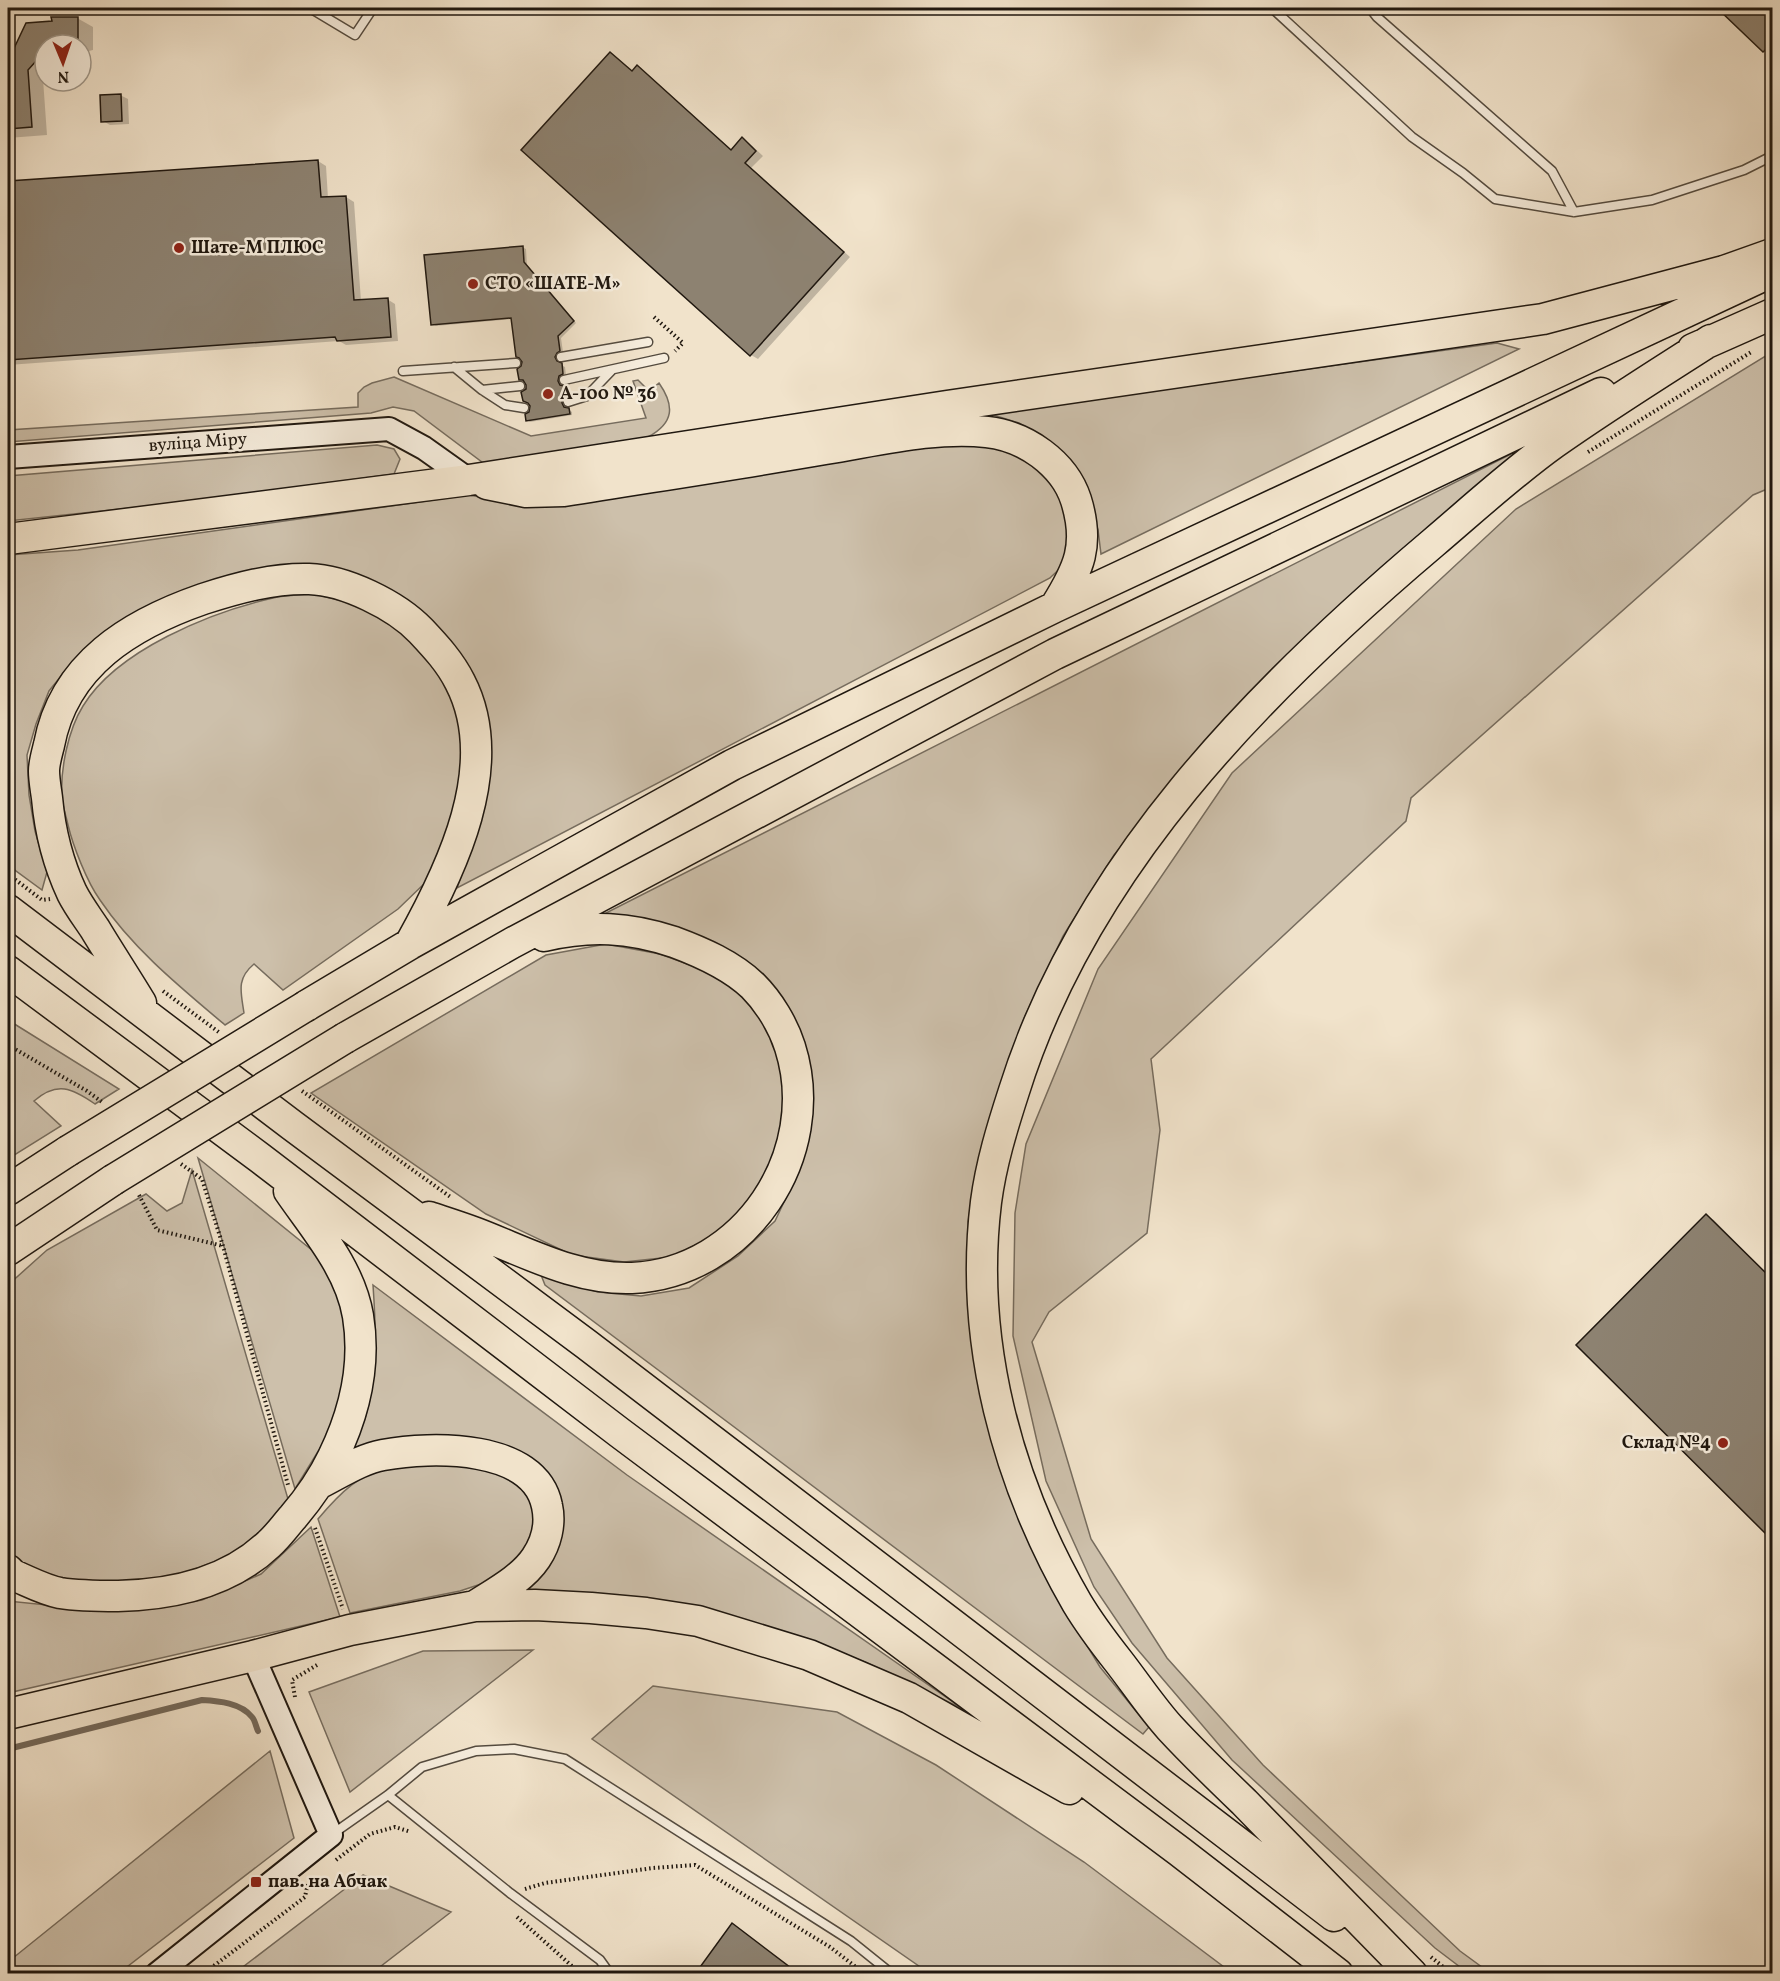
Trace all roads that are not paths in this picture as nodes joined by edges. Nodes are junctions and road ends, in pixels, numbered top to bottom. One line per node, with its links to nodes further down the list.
1 (310, 8): 2 (lane)
2 (373, 8)
3 (1272, 8): 6 (lane)
4 (1370, 8): 6 (lane)
5 (1773, 156): 6 (lane)
6 (1574, 212)
7 (1773, 254): 24 (highway)
8 (1773, 271): 26 (highway)
9 (1773, 314): 10 (highway)
10 (1711, 340): 28 (highway); 48 (highway)
11 (648, 342): 12 (lane)
12 (561, 357)
13 (664, 358): 16 (lane)
14 (516, 363): 15 (lane)
15 (454, 367): 17 (lane); 20 (lane)
16 (614, 369): 18 (lane); 21 (lane)
17 (403, 371)
18 (564, 380)
19 (520, 386): 20 (lane)
20 (482, 390): 22 (lane)
21 (568, 402)
22 (524, 408)
23 (8, 457): 24 (street, вуліца Міру)
24 (470, 480): 25 (highway); 26 (highway)
25 (8, 539)
26 (1056, 607): 29 (highway)
27 (8, 910): 33 (highway)
28 (512, 943): 36 (highway); 37 (highway, bridge)
29 (410, 944): 33 (highway); 35 (highway, bridge)
30 (8, 971): 32 (highway)
31 (8, 982): 32 (highway)
32 (40, 997): 34 (highway)
33 (153, 1021): 36 (highway)
34 (272, 1168): 38 (highway); 47 (highway)
35 (8, 1190)
36 (401, 1207): 48 (highway)
37 (8, 1250)
38 (320, 1483): 41 (highway); 42 (highway)
39 (8, 1570): 41 (highway)
40 (8, 1590): 41 (highway)
41 (58, 1593)
42 (475, 1606): 43 (highway); 47 (highway)
43 (253, 1656): 44 (highway); 46 (street)
44 (8, 1714)
45 (388, 1795): 46 (lane); 50 (lane); 51 (lane)
46 (331, 1835): 49 (street)
47 (1179, 1851): 52 (highway)
48 (1417, 1968)
49 (158, 1974)
50 (610, 1974)
51 (892, 1974)
52 (1338, 1974)

